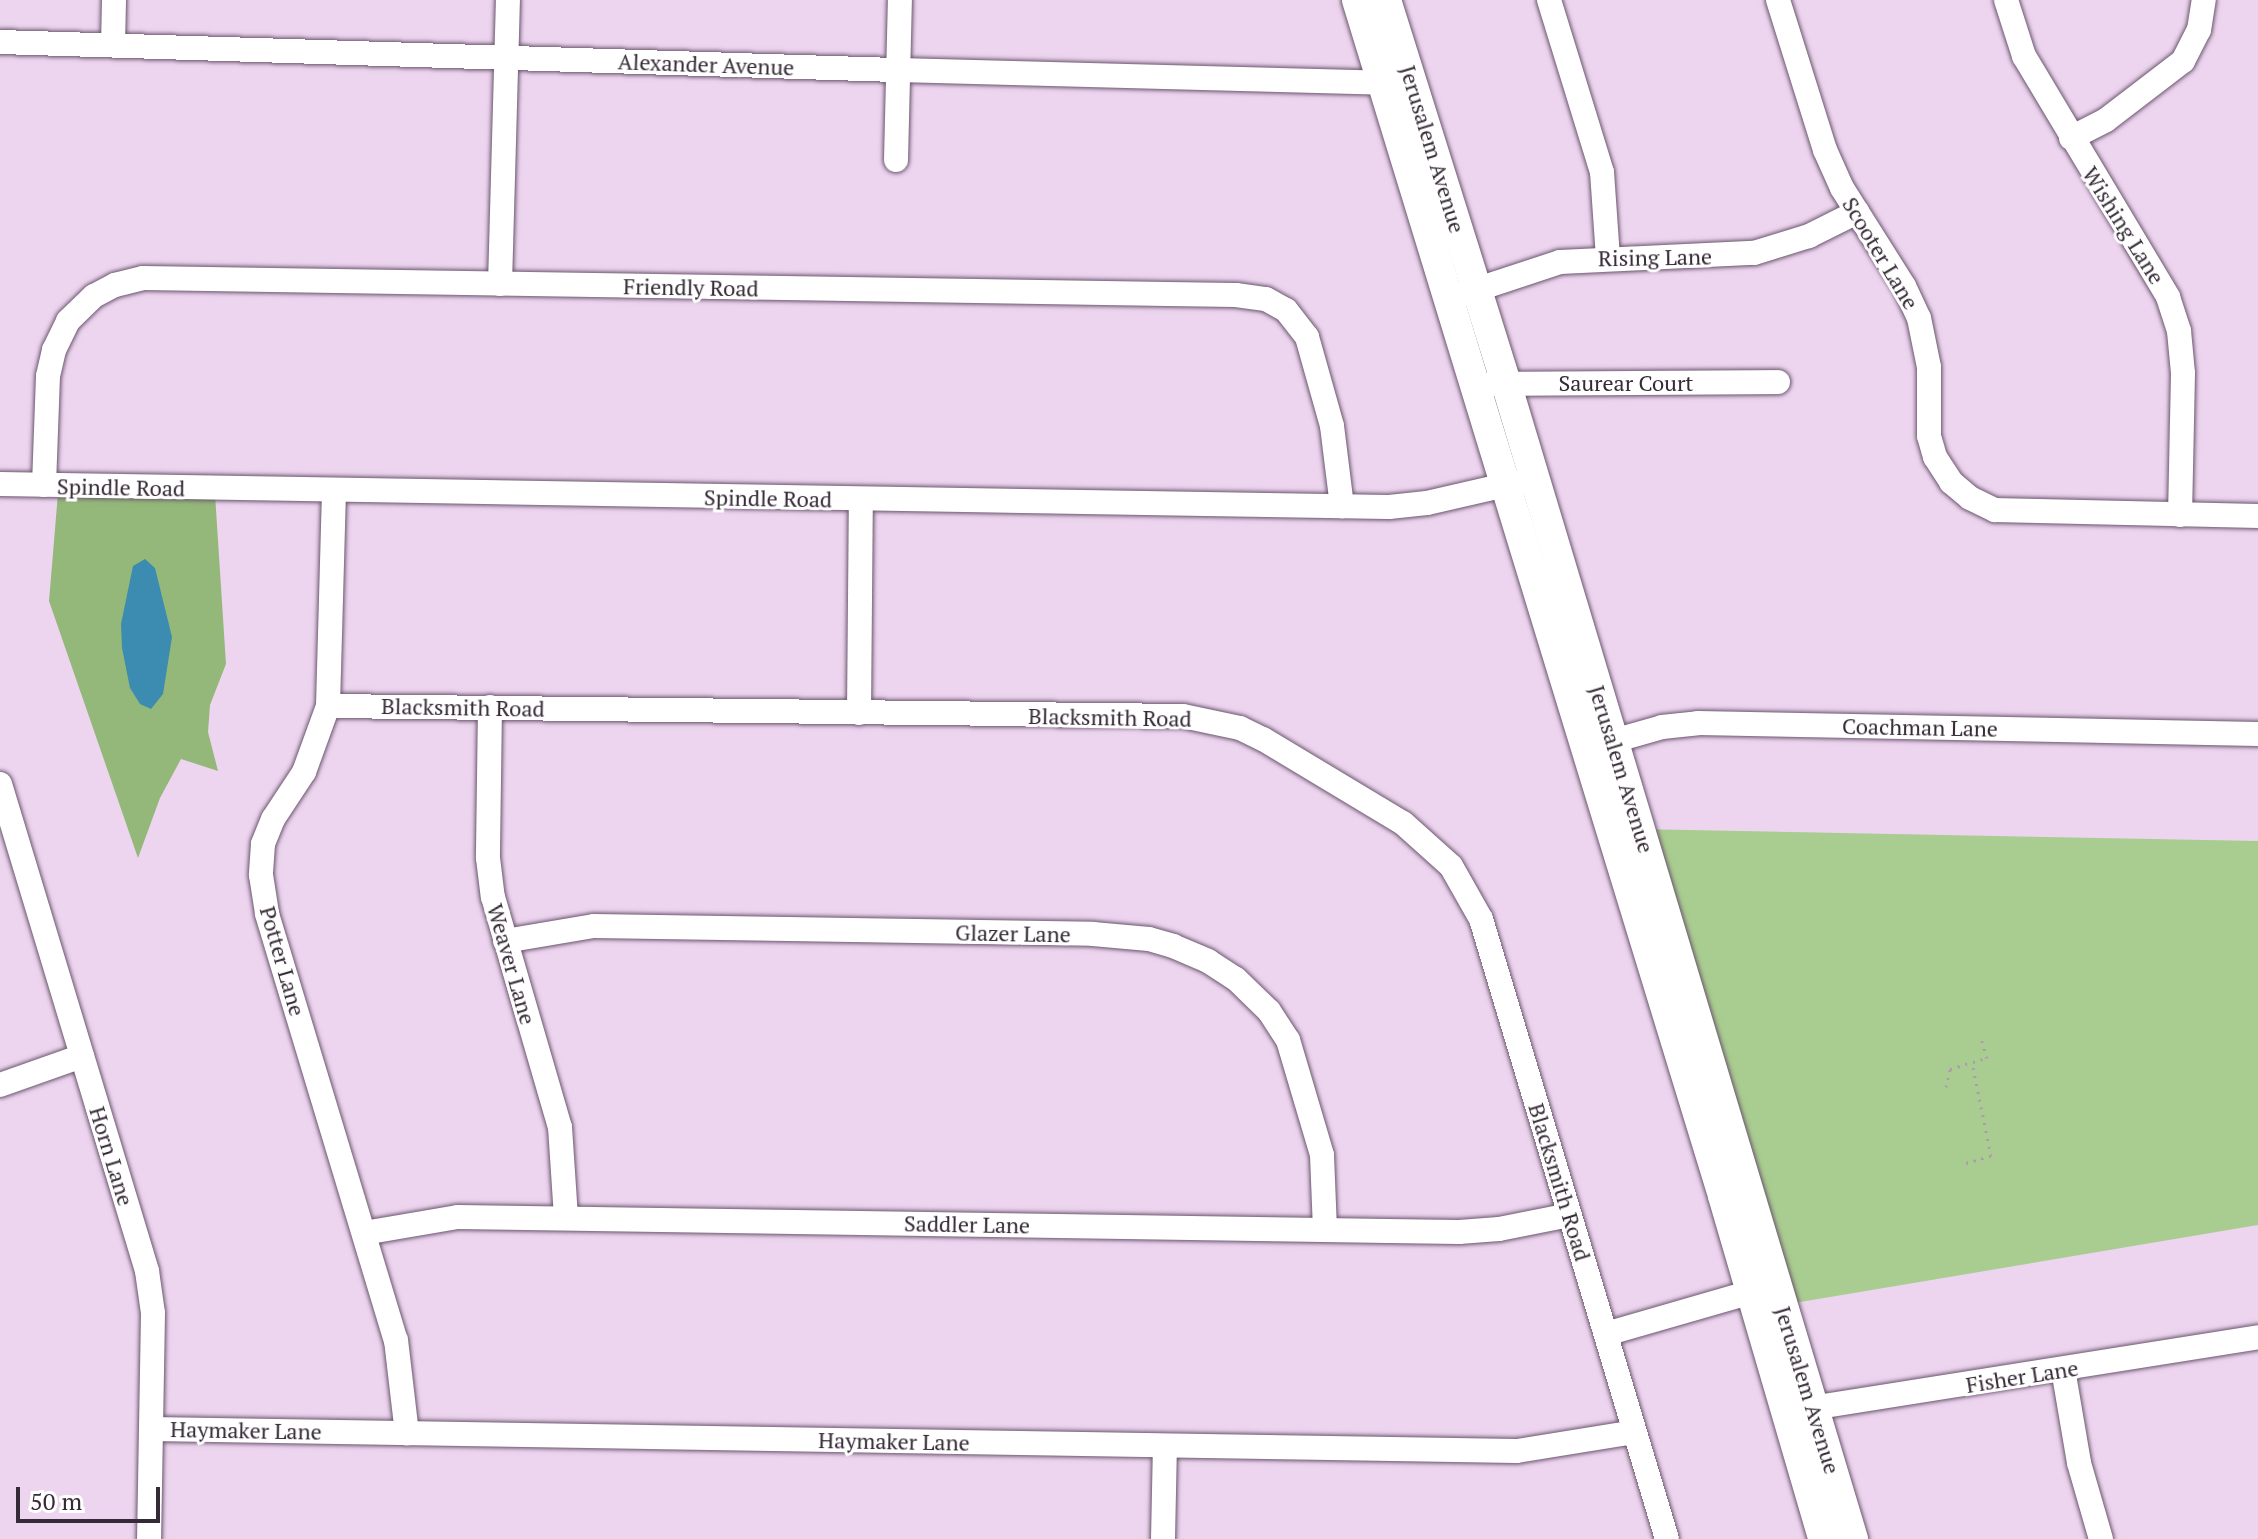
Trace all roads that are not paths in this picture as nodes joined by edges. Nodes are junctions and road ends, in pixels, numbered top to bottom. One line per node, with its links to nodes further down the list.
1 (114, 0): 11 (street)
2 (508, 0): 12 (street)
3 (900, 0): 13 (street)
4 (1357, 0): 14 (main road, Jerusalem Avenue)
5 (1386, 0): 14 (main road, Jerusalem Avenue)
6 (1549, 0): 18 (street)
7 (1778, 0): 17 (street, Scooter Lane)
8 (2006, 0): 15 (street, Wishing Lane)
9 (2204, 0): 15 (street)
10 (0, 42): 11 (street, Alexander Avenue)
11 (113, 45): 12 (street, Alexander Avenue)
12 (506, 58): 13 (street, Alexander Avenue); 19 (street)
13 (898, 70): 14 (street, Alexander Avenue); 16 (street)
14 (1397, 80): 20 (main road, Jerusalem Avenue)
15 (2071, 138): 31 (street, Wishing Lane)
16 (896, 160)
17 (1857, 212): 18 (street, Rising Lane); 31 (street, Scooter Lane)
18 (1608, 258): 20 (street, Rising Lane)
19 (500, 284): 26 (street, Friendly Road); 30 (street, Friendly Road)
20 (1463, 294): 22 (main road, Jerusalem Avenue); 23 (main road, Jerusalem Avenue)
21 (1778, 382): 22 (street, Saurear Court)
22 (1506, 383): 23 (street, Saurear Court); 24 (main road, Jerusalem Avenue)
23 (1474, 384): 27 (main road, Jerusalem Avenue)
24 (1534, 478): 27 (street, Spindle Road); 37 (main road, Jerusalem Avenue)
25 (0, 484): 26 (street, Spindle Road)
26 (44, 485): 28 (street, Spindle Road)
27 (1504, 485): 30 (street, Spindle Road); 37 (main road, Jerusalem Avenue)
28 (334, 491): 29 (street, Spindle Road); 33 (street, Potter Lane)
29 (861, 499): 30 (street, Spindle Road); 35 (street)
30 (1342, 506)
31 (2180, 515): 32 (street, Scooter Lane)
32 (2258, 516)
33 (328, 706): 34 (street, Blacksmith Road); 45 (street, Potter Lane)
34 (490, 707): 35 (street, Blacksmith Road); 39 (street, Weaver Lane)
35 (859, 713): 42 (street, Blacksmith Road)
36 (2258, 734): 37 (street, Coachman Lane)
37 (1599, 745): 46 (main road, Jerusalem Avenue)
38 (0, 784): 40 (street, Horn Lane)
39 (505, 941): 43 (street, Weaver Lane); 44 (street, Glazer Lane)
40 (82, 1056): 41 (street); 51 (street, Horn Lane)
41 (0, 1085)
42 (1570, 1215): 44 (street, Saddler Lane); 47 (street, Blacksmith Road)
43 (566, 1217): 44 (street, Saddler Lane); 45 (street, Saddler Lane)
44 (1325, 1230)
45 (364, 1233): 53 (street, Potter Lane)
46 (1762, 1289): 47 (street); 50 (main road, Jerusalem Avenue)
47 (1606, 1334): 52 (street, Blacksmith Road)
48 (2258, 1337): 49 (street, Fisher Lane)
49 (2063, 1369): 50 (street, Fisher Lane); 60 (street)
50 (1799, 1410): 58 (main road, Jerusalem Avenue); 59 (main road, Jerusalem Avenue)
51 (151, 1429): 53 (street, Haymaker Lane); 55 (street, Horn Lane)
52 (1634, 1432): 54 (street, Haymaker Lane); 57 (street, Blacksmith Road)
53 (407, 1433): 54 (street, Haymaker Lane)
54 (1165, 1446): 56 (street)
55 (149, 1539)
56 (1163, 1539)
57 (1667, 1539)
58 (1823, 1539)
59 (1853, 1539)
60 (2101, 1539)

